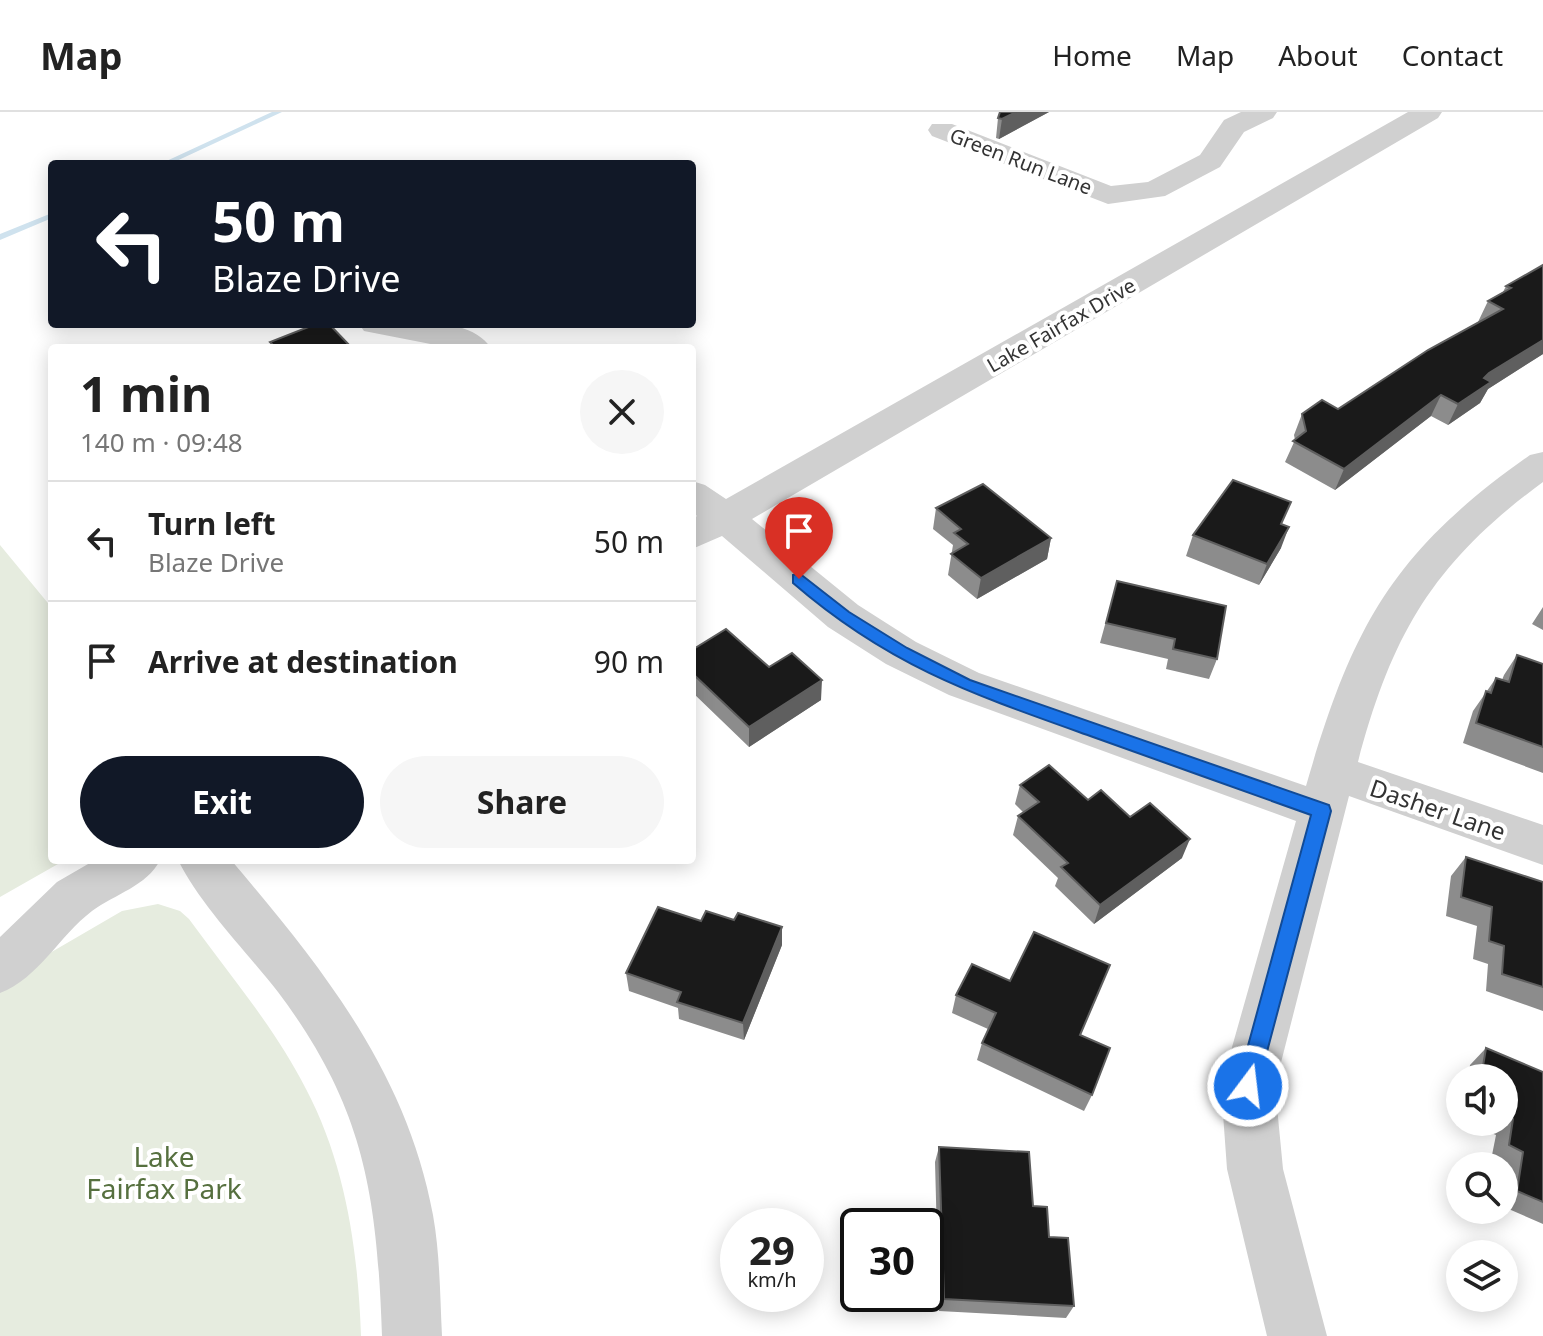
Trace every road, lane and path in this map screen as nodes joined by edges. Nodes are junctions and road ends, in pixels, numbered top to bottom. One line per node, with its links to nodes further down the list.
1 (1263, 112): 3 (street, Green Run Lane)
2 (1428, 112): 7 (street, Lake Fairfax Drive)
3 (942, 130)
4 (400, 328): 5 (street)
5 (468, 344)
6 (1543, 464): 8 (street)
7 (703, 516): 8 (street, Dasher Lane)
8 (1327, 792): 9 (street, Dasher Lane); 14 (street)
9 (1543, 845)
10 (129, 864): 12 (street)
11 (205, 864): 13 (street)
12 (0, 970)
13 (412, 1336)
14 (1297, 1336)

